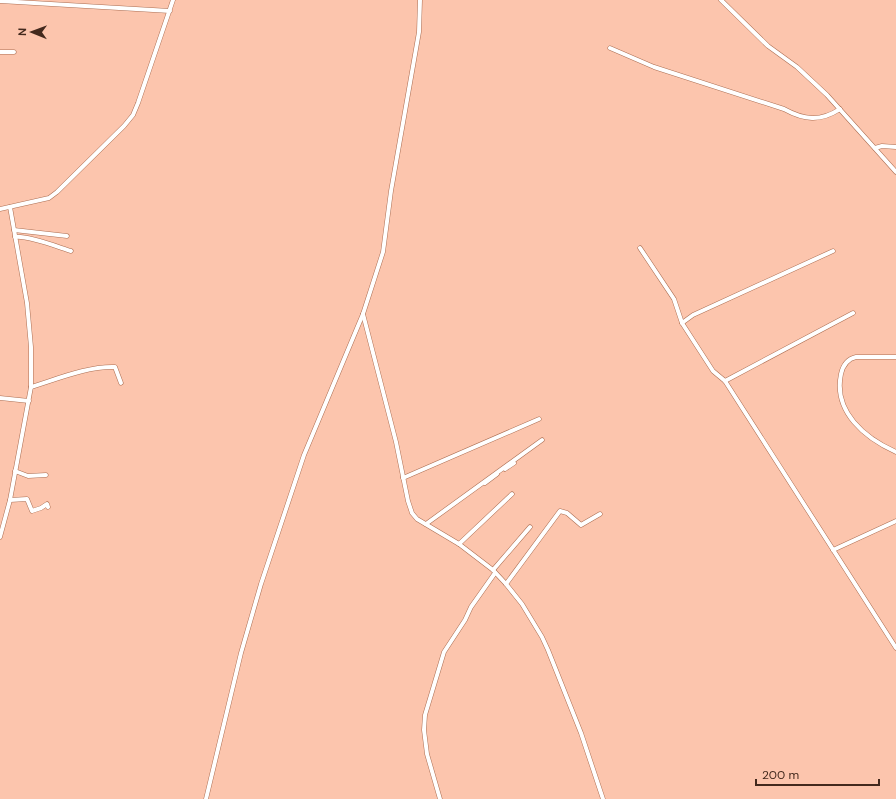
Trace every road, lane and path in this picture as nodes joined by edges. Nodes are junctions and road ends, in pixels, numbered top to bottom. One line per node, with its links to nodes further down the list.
1 (174, 0): 5 (street)
2 (420, 0): 22 (street)
3 (721, 0): 9 (street)
4 (0, 1): 5 (street)
5 (170, 11): 13 (street)
6 (610, 48): 9 (street)
7 (0, 52): 8 (street)
8 (14, 52)
9 (840, 109): 11 (street)
10 (896, 147): 11 (street)
11 (875, 148): 12 (street)
12 (896, 172)
13 (10, 207): 14 (street); 15 (street)
14 (0, 209)
15 (14, 230): 16 (street); 17 (street)
16 (67, 236)
17 (15, 237): 19 (street); 27 (street)
18 (640, 248): 23 (street)
19 (70, 251)
20 (833, 251): 23 (street)
21 (853, 313): 25 (street)
22 (363, 314): 36 (street); 50 (street)
23 (682, 322): 25 (street)
24 (896, 357): 32 (street)
25 (725, 381): 46 (street)
26 (121, 383): 27 (street)
27 (31, 387): 29 (street)
28 (0, 398): 29 (street)
29 (29, 401): 34 (street)
30 (539, 419): 36 (street)
31 (542, 440): 42 (street)
32 (896, 452)
33 (514, 463): 42 (street)
34 (15, 471): 35 (street); 38 (street)
35 (46, 475)
36 (404, 478): 42 (street)
37 (512, 494): 45 (street)
38 (10, 500): 39 (street); 44 (street)
39 (48, 507)
40 (600, 514): 48 (street)
41 (896, 521): 46 (street)
42 (427, 525): 45 (street)
43 (530, 527): 47 (street)
44 (0, 537)
45 (459, 544): 47 (street)
46 (833, 550): 49 (street)
47 (494, 572): 48 (street); 51 (street)
48 (506, 584): 52 (street)
49 (896, 648)
50 (206, 799)
51 (440, 799)
52 (603, 799)

